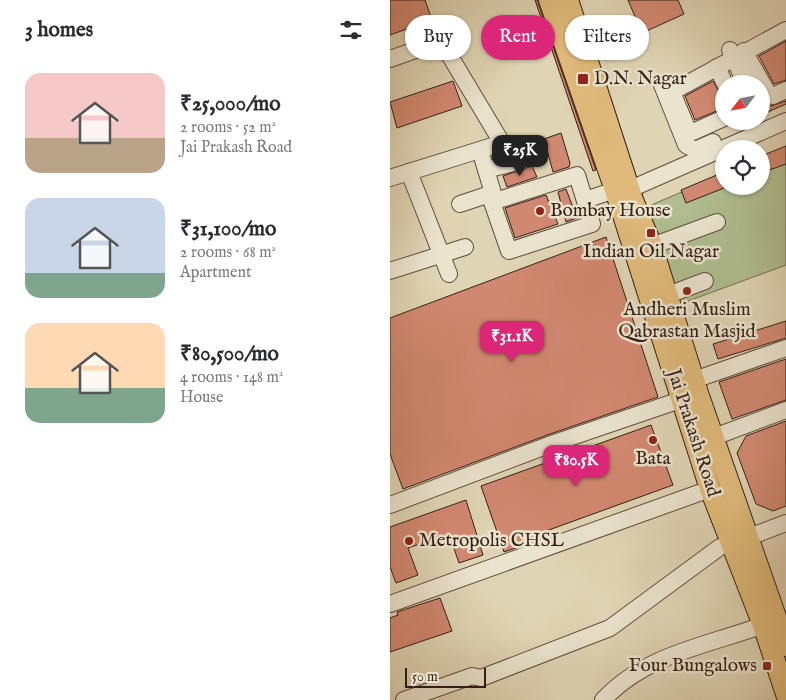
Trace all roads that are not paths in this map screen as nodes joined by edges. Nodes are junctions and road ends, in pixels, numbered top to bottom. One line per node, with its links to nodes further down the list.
1 (548, 0): 29 (main road, Jai Prakash Road)
2 (568, 0): 29 (main road, Jai Prakash Road)
3 (786, 30): 4 (street)
4 (736, 52): 6 (street); 8 (street); 10 (street)
5 (390, 59): 22 (street)
6 (717, 68): 7 (street); 13 (street)
7 (720, 75)
8 (743, 75)
9 (662, 85): 17 (street)
10 (786, 90)
11 (786, 111): 14 (street)
12 (786, 121): 15 (street)
13 (715, 122)
14 (770, 122)
15 (770, 125)
16 (770, 127): 20 (street)
17 (753, 130)
18 (757, 130): 28 (street)
19 (760, 130): 21 (street)
20 (786, 130)
21 (751, 140)
22 (502, 143): 23 (street); 25 (street)
23 (480, 150): 25 (street); 26 (street)
24 (715, 161): 28 (street)
25 (486, 170): 31 (street)
26 (409, 172): 27 (street); 35 (street)
27 (390, 178)
28 (657, 184): 29 (street)
29 (622, 196): 30 (street); 33 (main road, Jai Prakash Road); 41 (main road, Jai Prakash Road)
30 (584, 200): 30 (street)
31 (460, 204)
32 (717, 222): 33 (street)
33 (652, 246): 39 (main road, Jai Prakash Road)
34 (465, 247): 35 (street)
35 (441, 254): 36 (street); 37 (street)
36 (390, 271)
37 (449, 274)
38 (705, 281): 39 (street)
39 (668, 295): 41 (main road, Jai Prakash Road)
40 (786, 348): 41 (street)
41 (692, 391): 43 (main road, Jai Prakash Road); 44 (main road, Jai Prakash Road); 45 (street)
42 (786, 410): 43 (street)
43 (714, 437): 47 (main road, Jai Prakash Road)
44 (710, 489): 49 (street); 50 (main road, Jai Prakash Road)
45 (390, 505)
46 (786, 523): 47 (street)
47 (749, 537): 50 (main road, Jai Prakash Road)
48 (720, 547): 53 (street)
49 (390, 604)
50 (775, 617): 51 (main road, Jai Prakash Road); 52 (main road, Jai Prakash Road); 54 (street)
51 (786, 646)
52 (786, 694)
53 (404, 700)
54 (603, 700)

